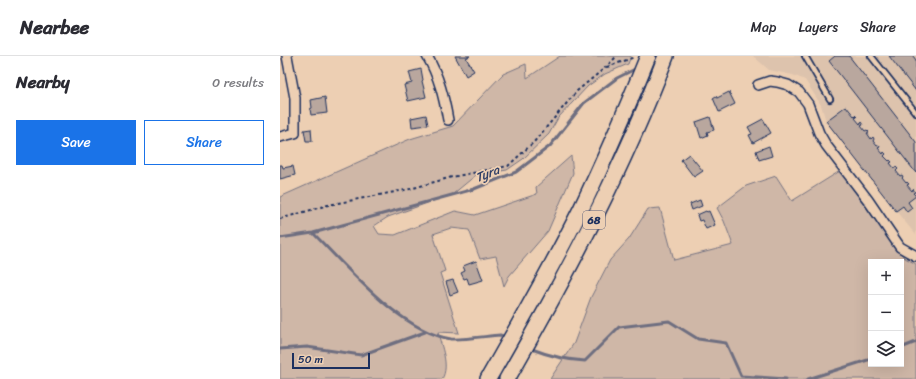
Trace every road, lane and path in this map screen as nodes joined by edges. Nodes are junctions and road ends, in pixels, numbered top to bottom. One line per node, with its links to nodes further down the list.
1 (287, 56): 14 (street)
2 (427, 56): 13 (street)
3 (617, 56): 9 (path)
4 (638, 56): 9 (path)
5 (648, 56): 17 (highway, 68)
6 (666, 56): 18 (highway, 68)
7 (805, 56): 11 (lane)
8 (871, 56): 12 (lane)
9 (606, 68): 15 (path)
10 (758, 86): 16 (street)
11 (830, 99)
12 (916, 113)
13 (448, 120)
14 (280, 137)
15 (280, 219)
16 (916, 256)
17 (488, 379)
18 (507, 379)

